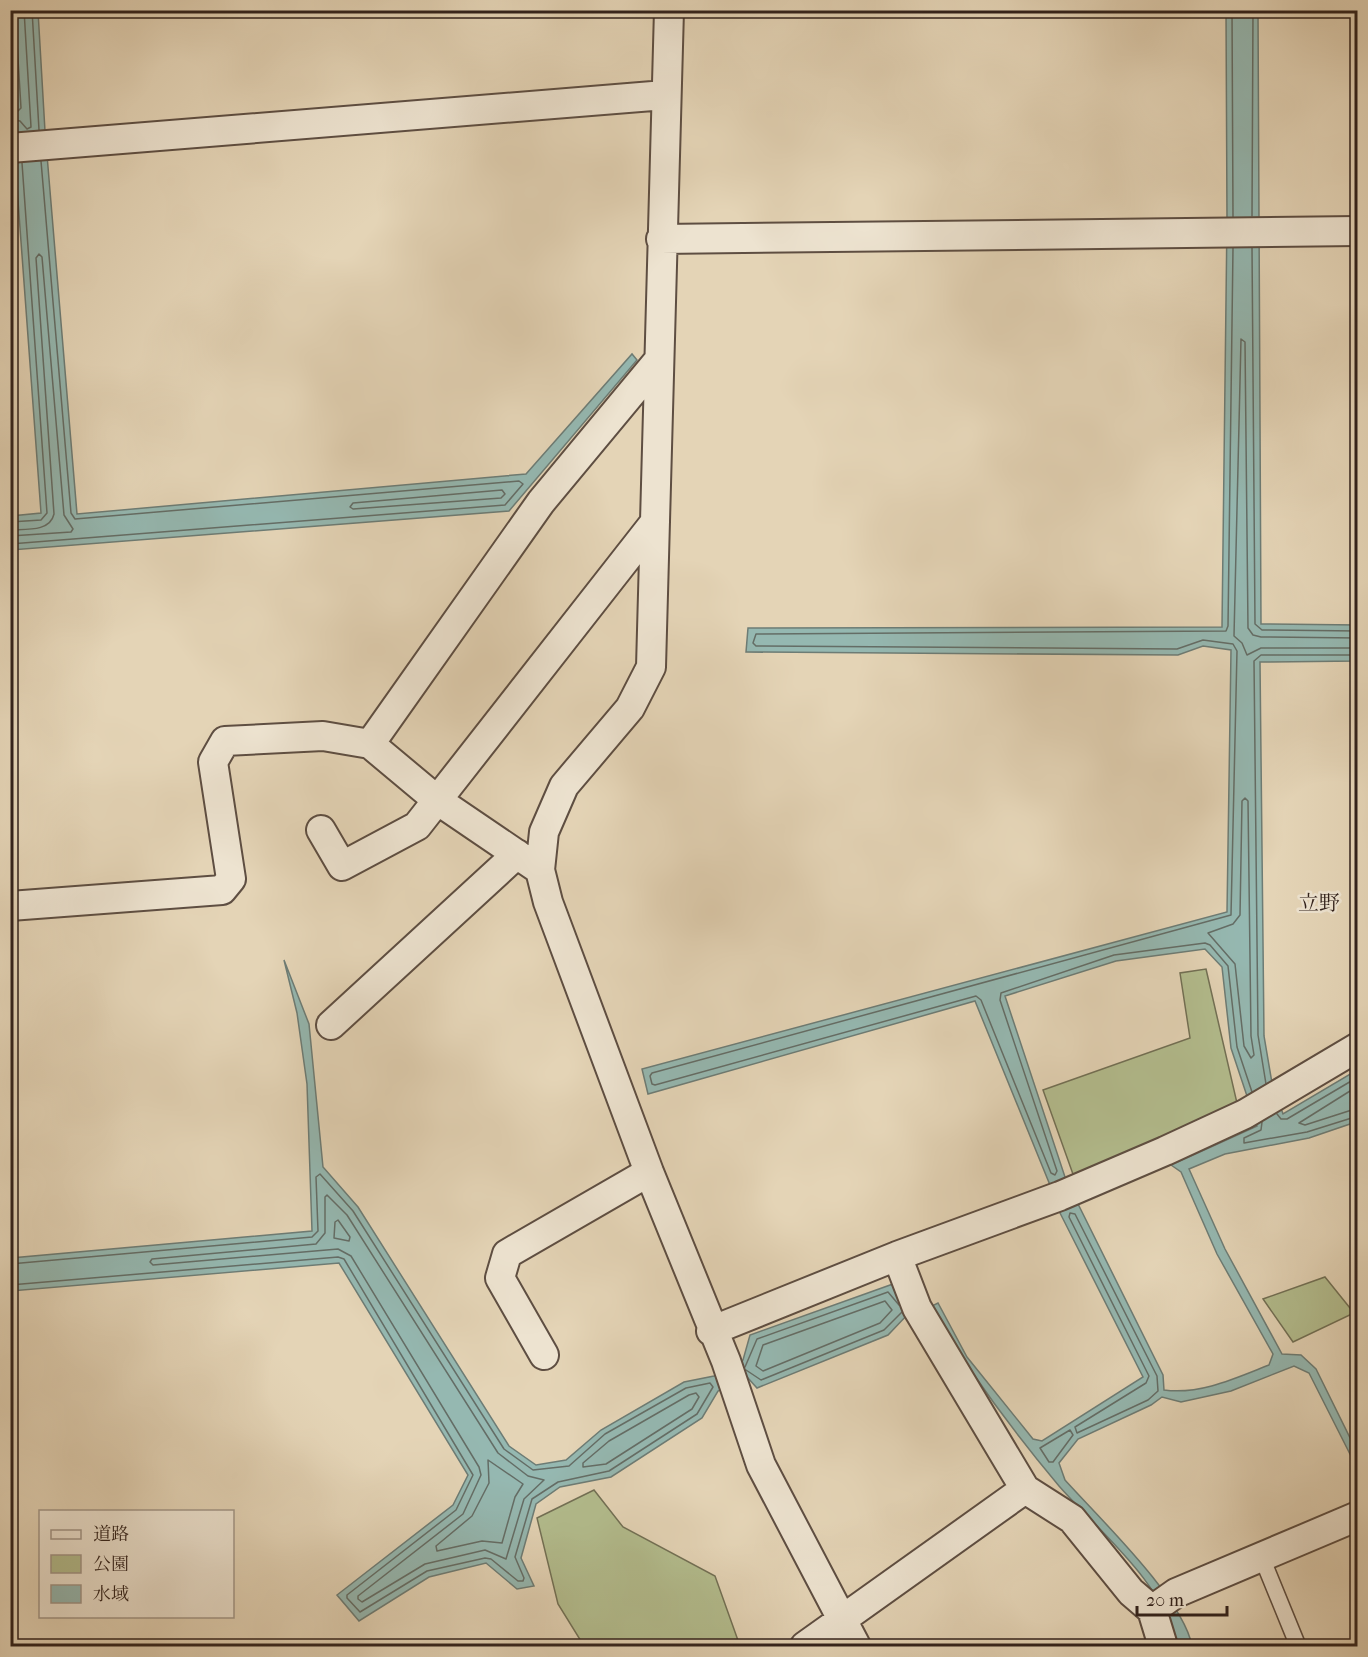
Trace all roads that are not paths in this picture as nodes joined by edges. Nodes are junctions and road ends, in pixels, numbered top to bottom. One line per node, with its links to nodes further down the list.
1 (669, 10): 2 (street)
2 (665, 95): 3 (street); 5 (street)
3 (10, 148)
4 (1358, 231): 5 (street)
5 (661, 239): 6 (street)
6 (658, 361): 7 (street); 8 (street)
7 (655, 522): 9 (street); 12 (street)
8 (370, 744): 9 (street); 13 (street)
9 (437, 800): 10 (street); 11 (street)
10 (321, 830)
11 (517, 854): 12 (street); 14 (street)
12 (540, 870): 16 (street)
13 (10, 906)
14 (331, 1025)
15 (1358, 1047): 17 (street)
16 (649, 1172): 18 (street); 19 (street)
17 (897, 1256): 18 (street); 20 (street)
18 (711, 1331): 24 (street)
19 (544, 1355)
20 (1025, 1489): 23 (street); 24 (street)
21 (1358, 1516): 22 (street)
22 (1262, 1558): 23 (street); 28 (lane)
23 (1152, 1610): 27 (street)
24 (842, 1620): 25 (street); 26 (street)
25 (804, 1647)
26 (856, 1647)
27 (1163, 1647)
28 (1298, 1647)

